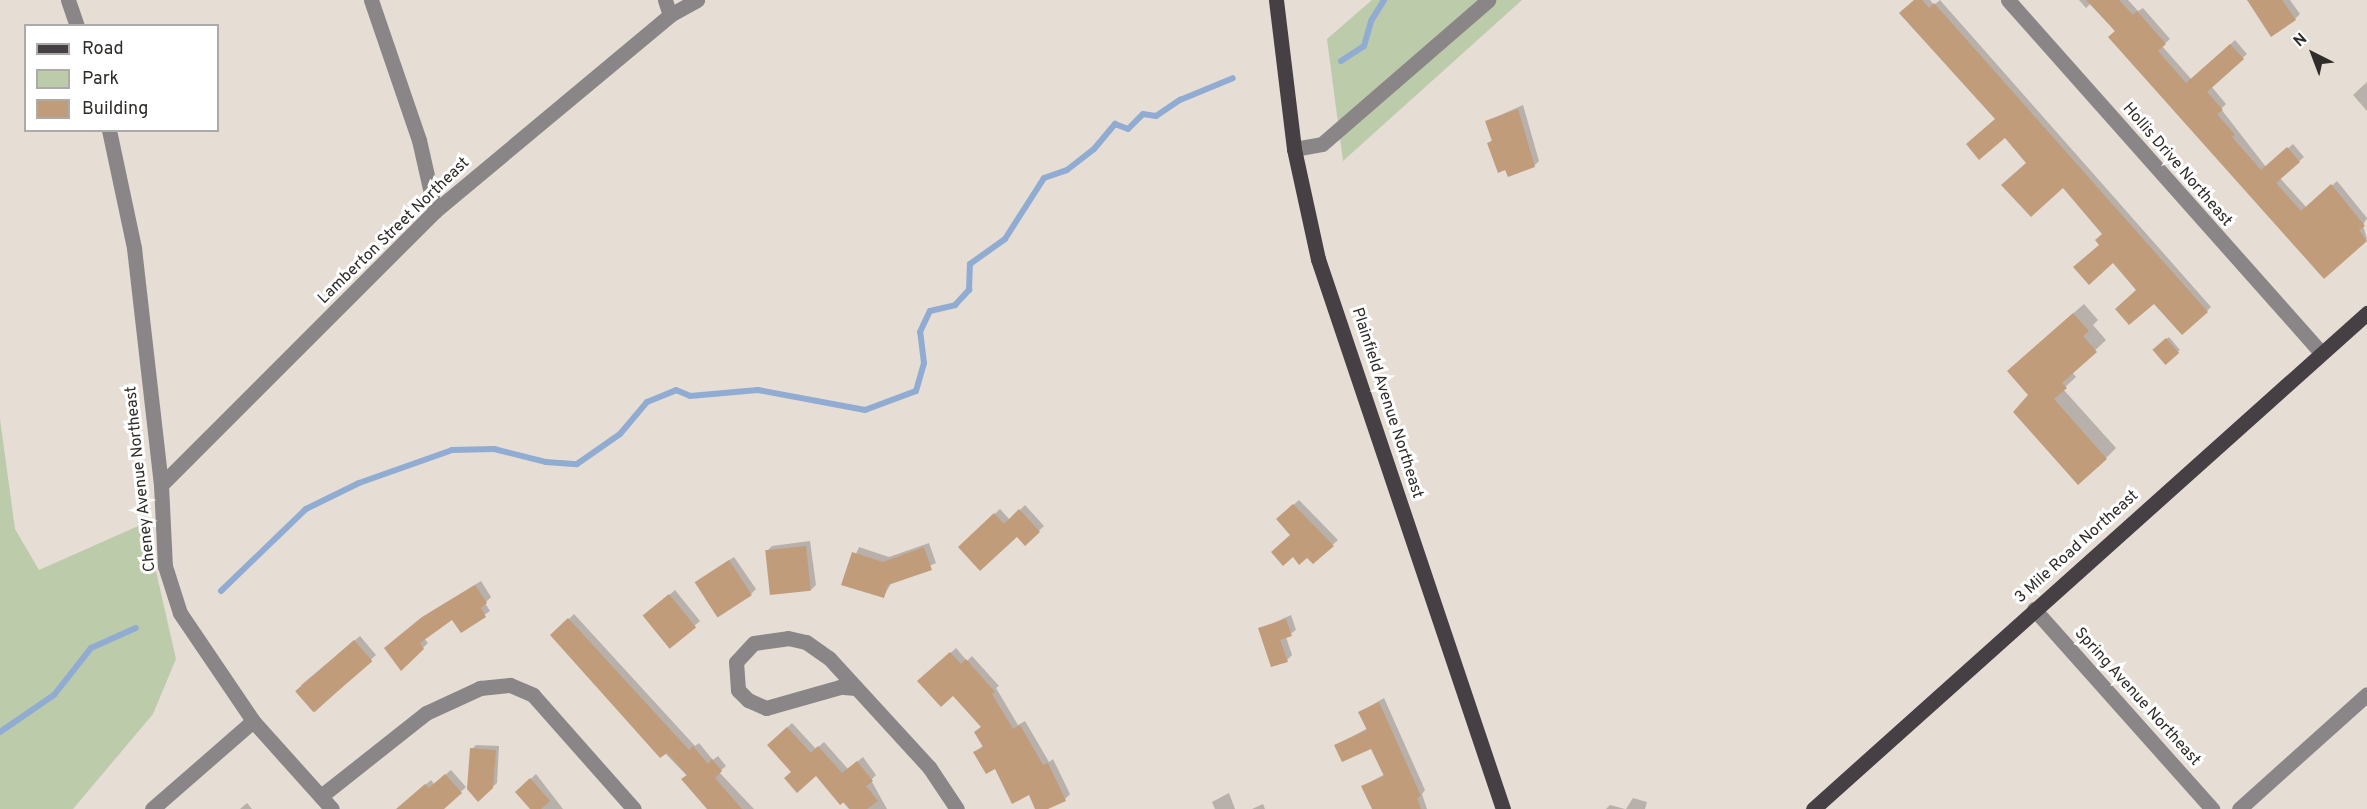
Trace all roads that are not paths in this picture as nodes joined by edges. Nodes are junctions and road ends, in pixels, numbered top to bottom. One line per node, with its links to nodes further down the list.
1 (68, 0): 9 (street)
2 (371, 0): 12 (street)
3 (665, 0): 8 (street)
4 (697, 0): 8 (street, Lamberton Street Northeast)
5 (1276, 0): 11 (main road, Plainfield Avenue Northeast)
6 (1488, 0): 11 (street)
7 (2008, 0): 14 (street, Hollis Drive Northeast)
8 (670, 15): 12 (street, Lamberton Street Northeast)
9 (76, 24)
10 (109, 132): 15 (street, Cheney Avenue Northeast)
11 (1294, 149): 25 (main road, Plainfield Avenue Northeast)
12 (435, 211): 15 (street, Lamberton Street Northeast)
13 (2367, 313): 14 (main road, 3 Mile Road Northeast)
14 (2321, 353): 16 (main road, 3 Mile Road Northeast)
15 (161, 485): 19 (street, Cheney Avenue Northeast)
16 (2034, 609): 26 (main road, 3 Mile Road Northeast); 27 (street, Spring Avenue Northeast)
17 (856, 688): 17 (street); 24 (street)
18 (2367, 694): 28 (street)
19 (253, 721): 20 (street, Cheney Avenue Northeast); 21 (street)
20 (321, 796): 22 (street, Cheney Avenue Northeast); 23 (street)
21 (152, 809)
22 (332, 809)
23 (634, 809)
24 (957, 809)
25 (1503, 809)
26 (1813, 809)
27 (2212, 809)
28 (2239, 809)

